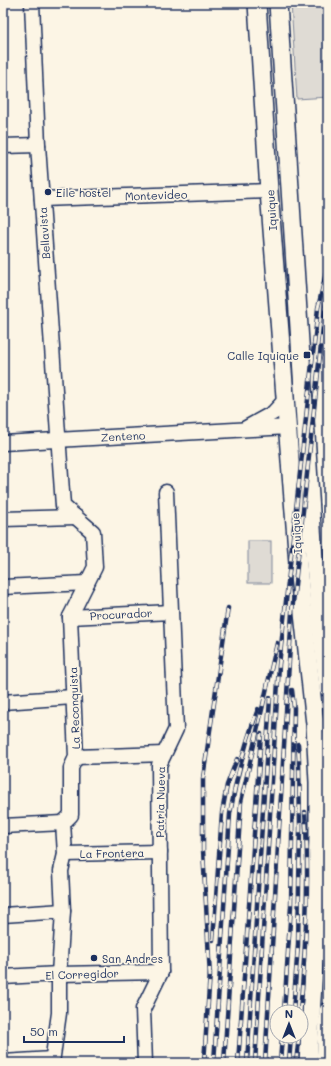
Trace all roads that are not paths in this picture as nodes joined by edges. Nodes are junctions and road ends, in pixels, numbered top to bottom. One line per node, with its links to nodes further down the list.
1 (32, 3): 4 (street, Bellavista)
2 (257, 3): 6 (main road, Iquique)
3 (278, 3): 8 (main road, Iquique)
4 (38, 145): 5 (street); 7 (street, Bellavista)
5 (3, 146)
6 (269, 191): 7 (street, Montevideo); 9 (main road, Iquique)
7 (42, 199): 12 (street, Bellavista)
8 (301, 363): 9 (main road); 21 (main road, Iquique)
9 (286, 399): 10 (main road, Iquique); 11 (street, Zenteno)
10 (288, 427): 11 (street, Zenteno); 17 (main road, Iquique)
11 (242, 430): 12 (street, Zenteno)
12 (58, 440): 13 (street, Zenteno); 15 (street, La Reconquista)
13 (3, 443)
14 (166, 492): 20 (street, Patria Nueva)
15 (76, 517): 16 (street); 18 (street, La Reconquista)
16 (3, 519)
17 (299, 576): 21 (main road); 30 (main road, Iquique)
18 (87, 583): 19 (street); 22 (street, La Reconquista)
19 (3, 587)
20 (171, 612): 22 (street, Procurador); 26 (street, Patria Nueva)
21 (324, 612): 23 (main road, Iquique)
22 (70, 617): 24 (street, La Reconquista)
23 (328, 688)
24 (74, 697): 25 (street); 27 (street, La Reconquista)
25 (3, 702)
26 (164, 754): 27 (street); 31 (street, Patria Nueva)
27 (76, 757): 28 (street, La Reconquista)
28 (63, 824): 29 (street); 32 (street, La Reconquista)
29 (3, 826)
30 (323, 837): 42 (main road, Iquique)
31 (160, 852): 32 (street, La Frontera); 35 (street, Patria Nueva)
32 (65, 854): 33 (street, La Reconquista)
33 (63, 911): 34 (street); 36 (street, La Reconquista)
34 (3, 915)
35 (161, 972): 36 (street, El Corregidor); 41 (street, Patria Nueva)
36 (59, 974): 37 (street, El Corregidor); 39 (street, La Reconquista)
37 (3, 977)
38 (328, 1011): 43 (main road)
39 (52, 1061): 40 (street)
40 (3, 1062)
41 (145, 1063)
42 (308, 1063)
43 (325, 1063)

